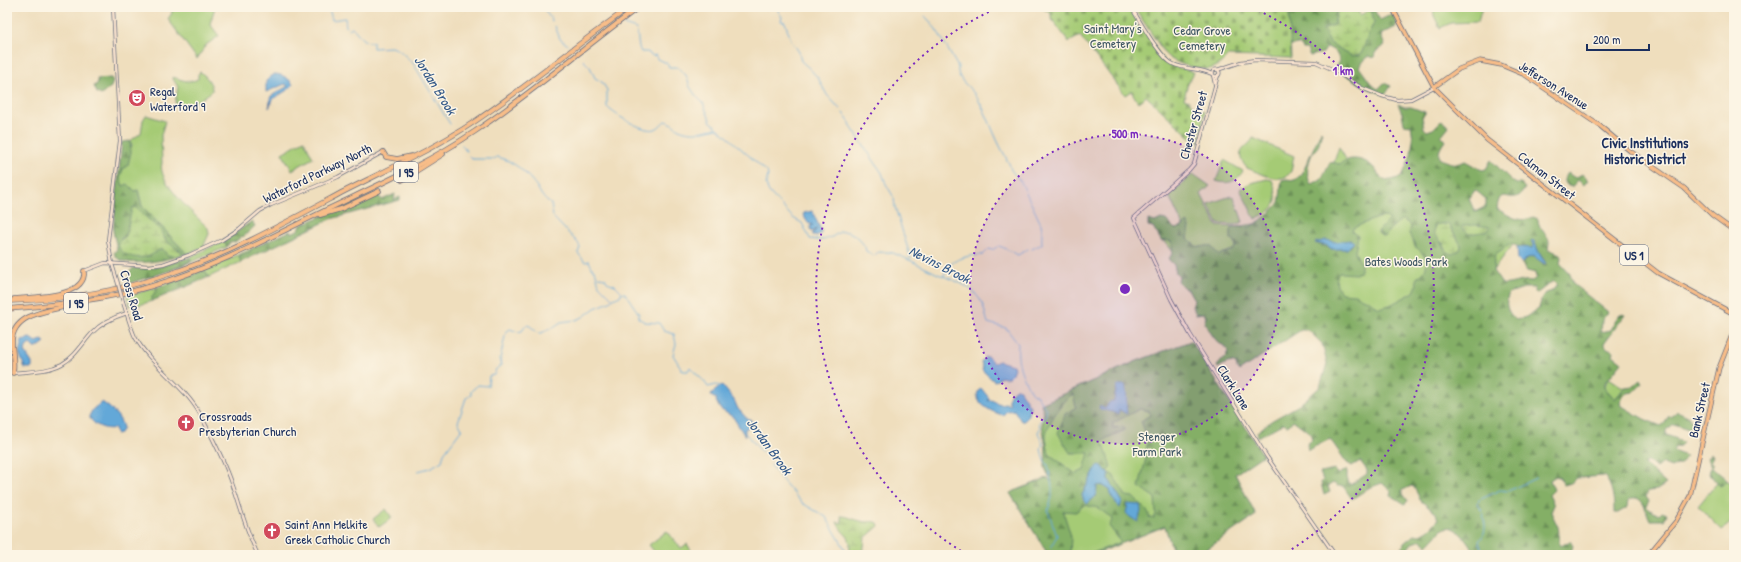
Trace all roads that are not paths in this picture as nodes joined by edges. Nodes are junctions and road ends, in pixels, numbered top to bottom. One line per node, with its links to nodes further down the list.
1 (113, 7): 21 (main road, Cross Road)
2 (630, 7): 14 (highway, I 95)
3 (639, 7): 13 (highway, I 95)
4 (1131, 7): 8 (main road, Jefferson Avenue)
5 (1392, 7): 12 (main road, Colman Street / US 1)
6 (1227, 67): 7 (main road, Jefferson Avenue); 10 (main road, Jefferson Avenue); 12 (main road, Jefferson Avenue)
7 (1215, 70): 8 (main road, Jefferson Avenue); 9 (main road); 10 (main road)
8 (1206, 72): 9 (main road, Jefferson Avenue)
9 (1213, 75): 10 (main road, Jefferson Avenue); 11 (main road, Chester Street)
10 (1218, 75): 11 (main road, Chester Street)
11 (1216, 84): 18 (main road, Chester Street)
12 (1434, 87): 20 (main road, Jefferson Avenue); 27 (main road, Colman Street / US 1)
13 (473, 133): 16 (highway); 19 (highway, I 95)
14 (441, 142): 15 (highway); 24 (highway, I 95)
15 (383, 152): 21 (main road, Waterford Parkway North)
16 (402, 180)
17 (380, 191): 19 (highway)
18 (1134, 218): 32 (main road, Clark Lane)
19 (296, 225): 23 (highway, I 95)
20 (1734, 231)
21 (112, 264): 22 (main road, Waterford Parkway North); 26 (main road, Cross Road, bridge)
22 (84, 271): 24 (highway)
23 (97, 299): 25 (highway, I 95); 30 (highway)
24 (7, 300)
25 (7, 309)
26 (127, 313): 30 (main road); 31 (main road, Cross Road)
27 (1734, 314)
28 (1734, 330): 33 (main road, Bank Street)
29 (7, 331): 30 (highway)
30 (13, 372)
31 (258, 555)
32 (1335, 555)
33 (1648, 555)

